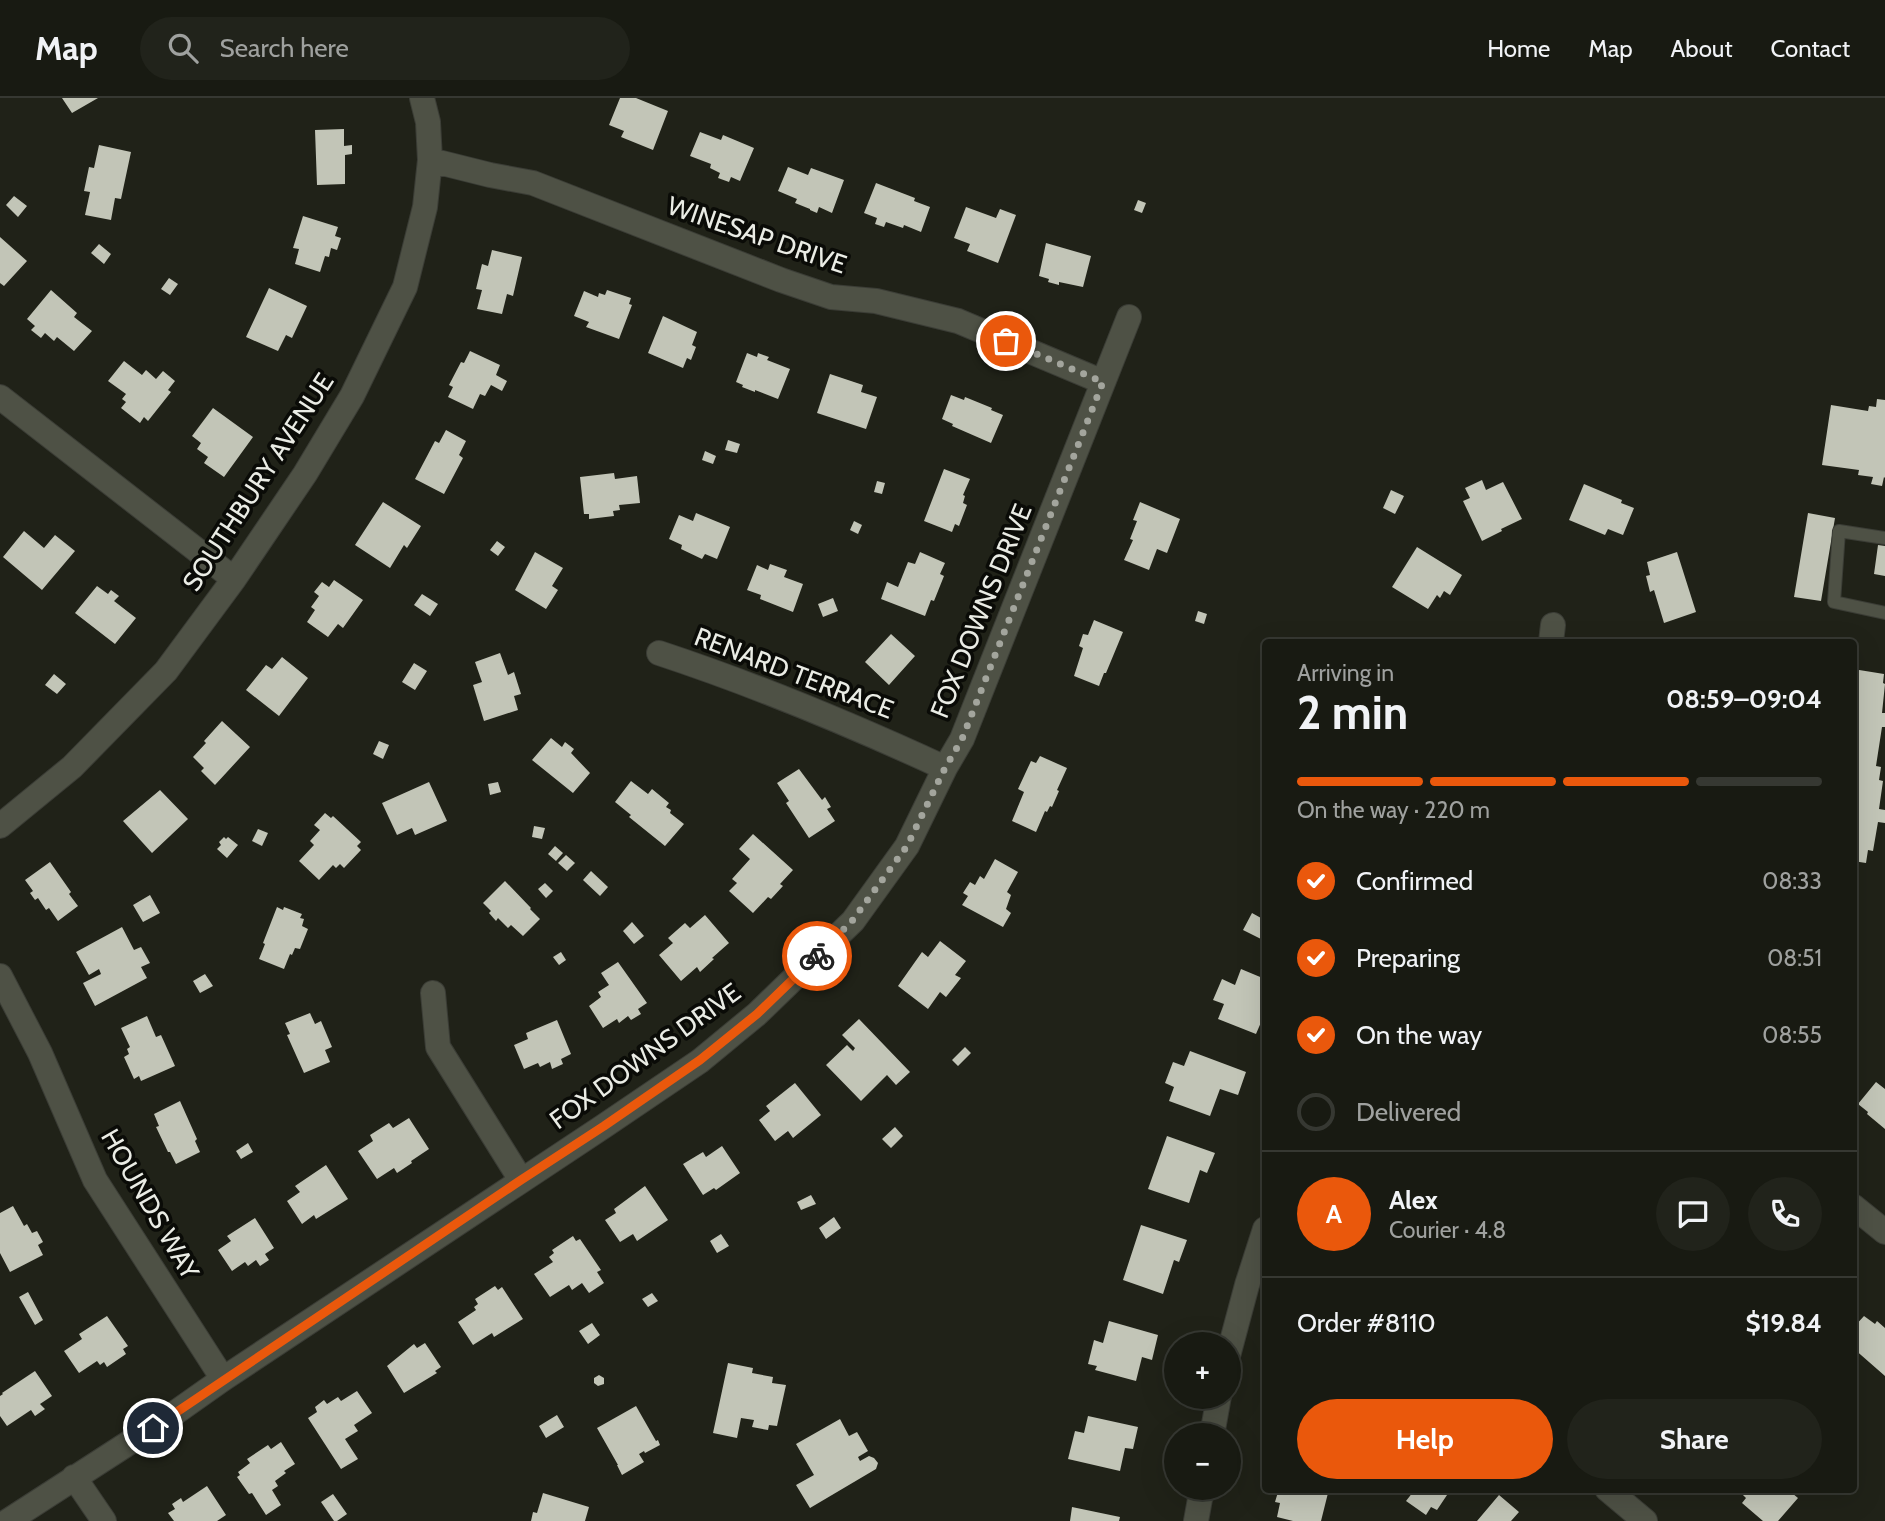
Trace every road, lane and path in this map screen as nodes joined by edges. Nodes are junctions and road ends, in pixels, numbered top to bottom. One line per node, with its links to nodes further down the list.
1 (422, 98): 2 (street, SOUTHBURY AVENUE)
2 (430, 160): 4 (street, WINESAP DRIVE); 7 (street, SOUTHBURY AVENUE)
3 (1129, 317): 4 (street, FOX DOWNS DRIVE)
4 (1103, 382): 10 (street, FOX DOWNS DRIVE)
5 (0, 397): 7 (street)
6 (1885, 538): 8 (lane)
7 (234, 579): 11 (street, SOUTHBURY AVENUE)
8 (1885, 612)
9 (659, 653): 10 (street, RENARD TERRACE)
10 (945, 768): 14 (street, FOX DOWNS DRIVE)
11 (0, 826)
12 (0, 976): 20 (street, HOUNDS WAY)
13 (433, 993): 14 (street)
14 (521, 1180): 20 (street, FOX DOWNS DRIVE)
15 (1857, 1209): 16 (street)
16 (1885, 1232)
17 (1262, 1249): 18 (street)
18 (1256, 1288): 19 (street)
19 (1238, 1332)
20 (223, 1379): 21 (street, FOX DOWNS DRIVE)
21 (74, 1477): 24 (street, FOX DOWNS DRIVE); 25 (street)
22 (1612, 1493): 27 (street)
23 (1200, 1500): 26 (street)
24 (8, 1521)
25 (104, 1521)
26 (1196, 1521)
27 (1645, 1521)

